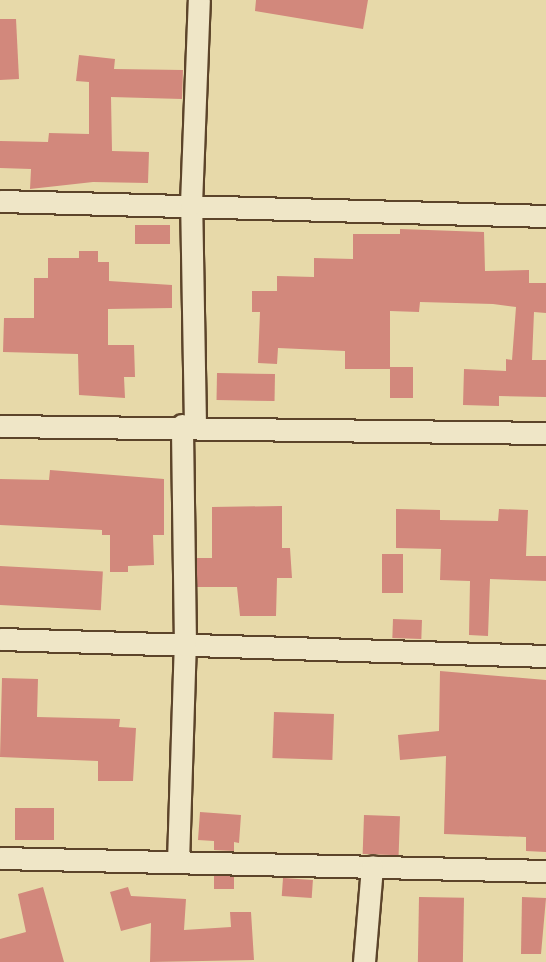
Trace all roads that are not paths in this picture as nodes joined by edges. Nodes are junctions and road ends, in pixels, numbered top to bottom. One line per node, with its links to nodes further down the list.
1 (199, 0): 3 (street)
2 (0, 201): 3 (street)
3 (190, 204): 4 (street); 5 (street)
4 (546, 216)
5 (188, 425): 6 (street); 7 (street); 9 (street)
6 (0, 426)
7 (546, 433)
8 (0, 639): 9 (street)
9 (184, 645): 10 (street); 12 (street)
10 (546, 656)
11 (0, 858): 12 (street)
12 (178, 862): 13 (street)
13 (372, 867): 14 (street); 15 (street)
14 (546, 871)
15 (364, 962)

